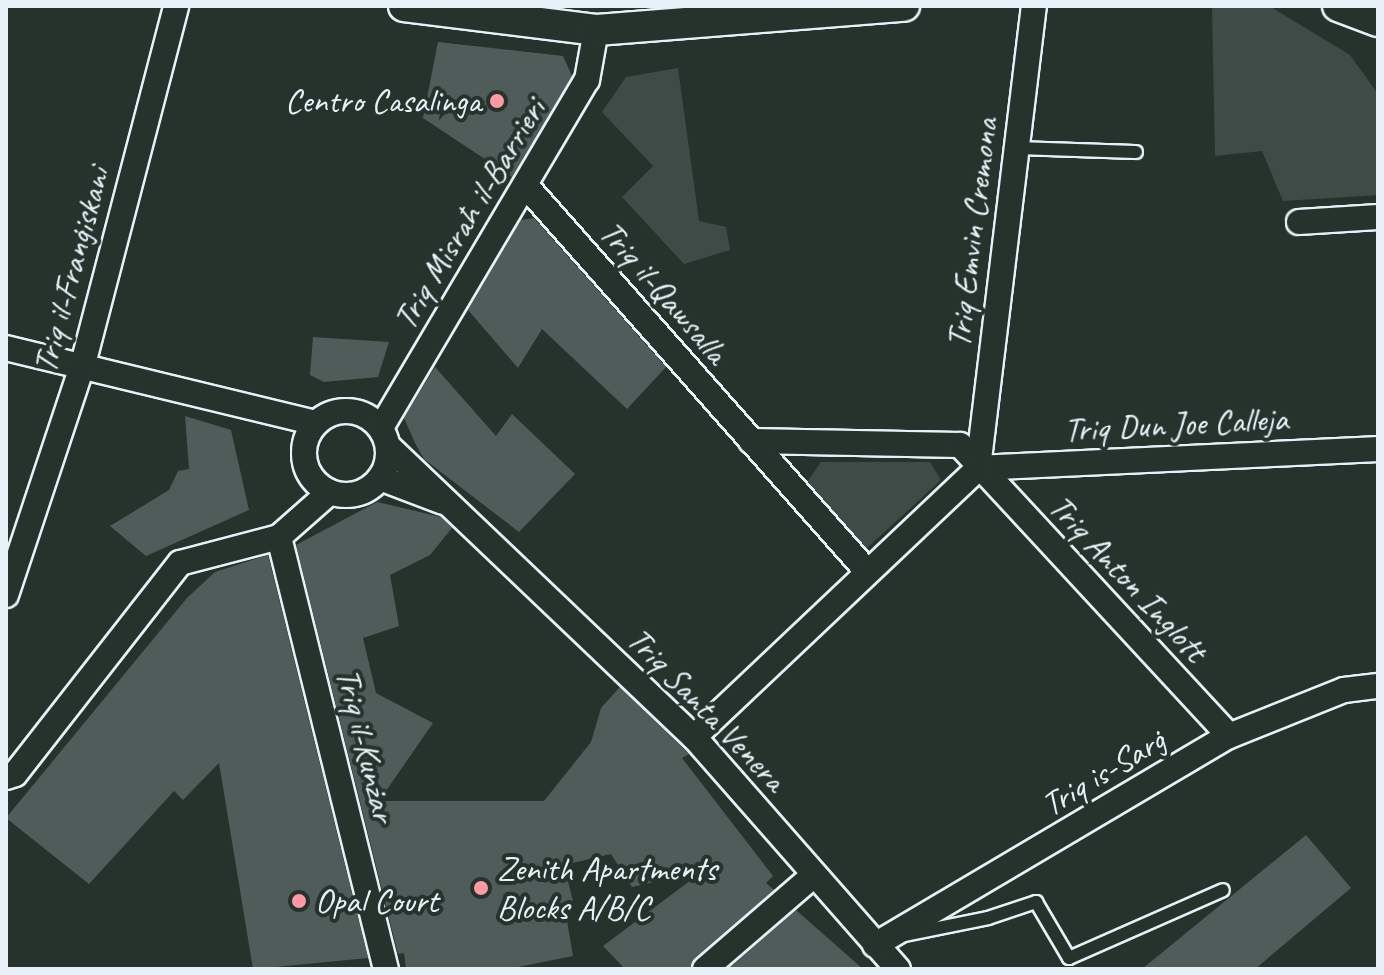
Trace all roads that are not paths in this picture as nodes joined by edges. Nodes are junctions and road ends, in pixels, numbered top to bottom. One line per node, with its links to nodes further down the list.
1 (176, 6): 15 (street, Triq il-Franġiskani)
2 (404, 6): 7 (street)
3 (903, 6): 6 (street)
4 (1034, 6): 9 (street, Triq Emvin Cremona)
5 (1357, 13): 8 (street)
6 (635, 18): 7 (street)
7 (596, 30): 11 (street, Triq Misraħ il-Barrieri)
8 (1378, 45)
9 (1016, 148): 10 (lane); 20 (street, Triq Emvin Cremona)
10 (1136, 152)
11 (527, 187): 17 (street, Triq Misraħ il-Barrieri); 18 (street, Triq il-Qawsalla)
12 (1378, 217): 13 (street)
13 (1299, 222)
14 (6, 348): 15 (street)
15 (83, 364): 16 (street); 26 (street, Triq il-Franġiskani)
16 (316, 423): 17 (street); 22 (street)
17 (385, 436): 21 (street); 23 (street, Triq Santa Venera)
18 (751, 441): 20 (street); 25 (street, Triq il-Qawsalla)
19 (1378, 449): 20 (street, Triq Dun Joe Calleja)
20 (978, 468): 25 (street); 28 (street, Triq Anton Inglott)
21 (380, 478): 22 (street); 23 (street, Triq Santa Venera)
22 (330, 492): 24 (street)
23 (457, 507): 29 (street, Triq Santa Venera)
24 (279, 537): 30 (street); 34 (street, Triq il-Kunżar)
25 (867, 571): 29 (street)
26 (6, 595)
27 (1378, 686): 28 (street, Triq is-Sarġ)
28 (1229, 736): 33 (street, Triq is-Sarġ)
29 (694, 737): 31 (street, Triq Santa Venera)
30 (6, 777)
31 (814, 875): 33 (street, Triq Santa Venera); 35 (street)
32 (1223, 890): 33 (lane)
33 (883, 942): 36 (street, Triq Santa Venera)
34 (386, 969)
35 (705, 969)
36 (898, 969)

